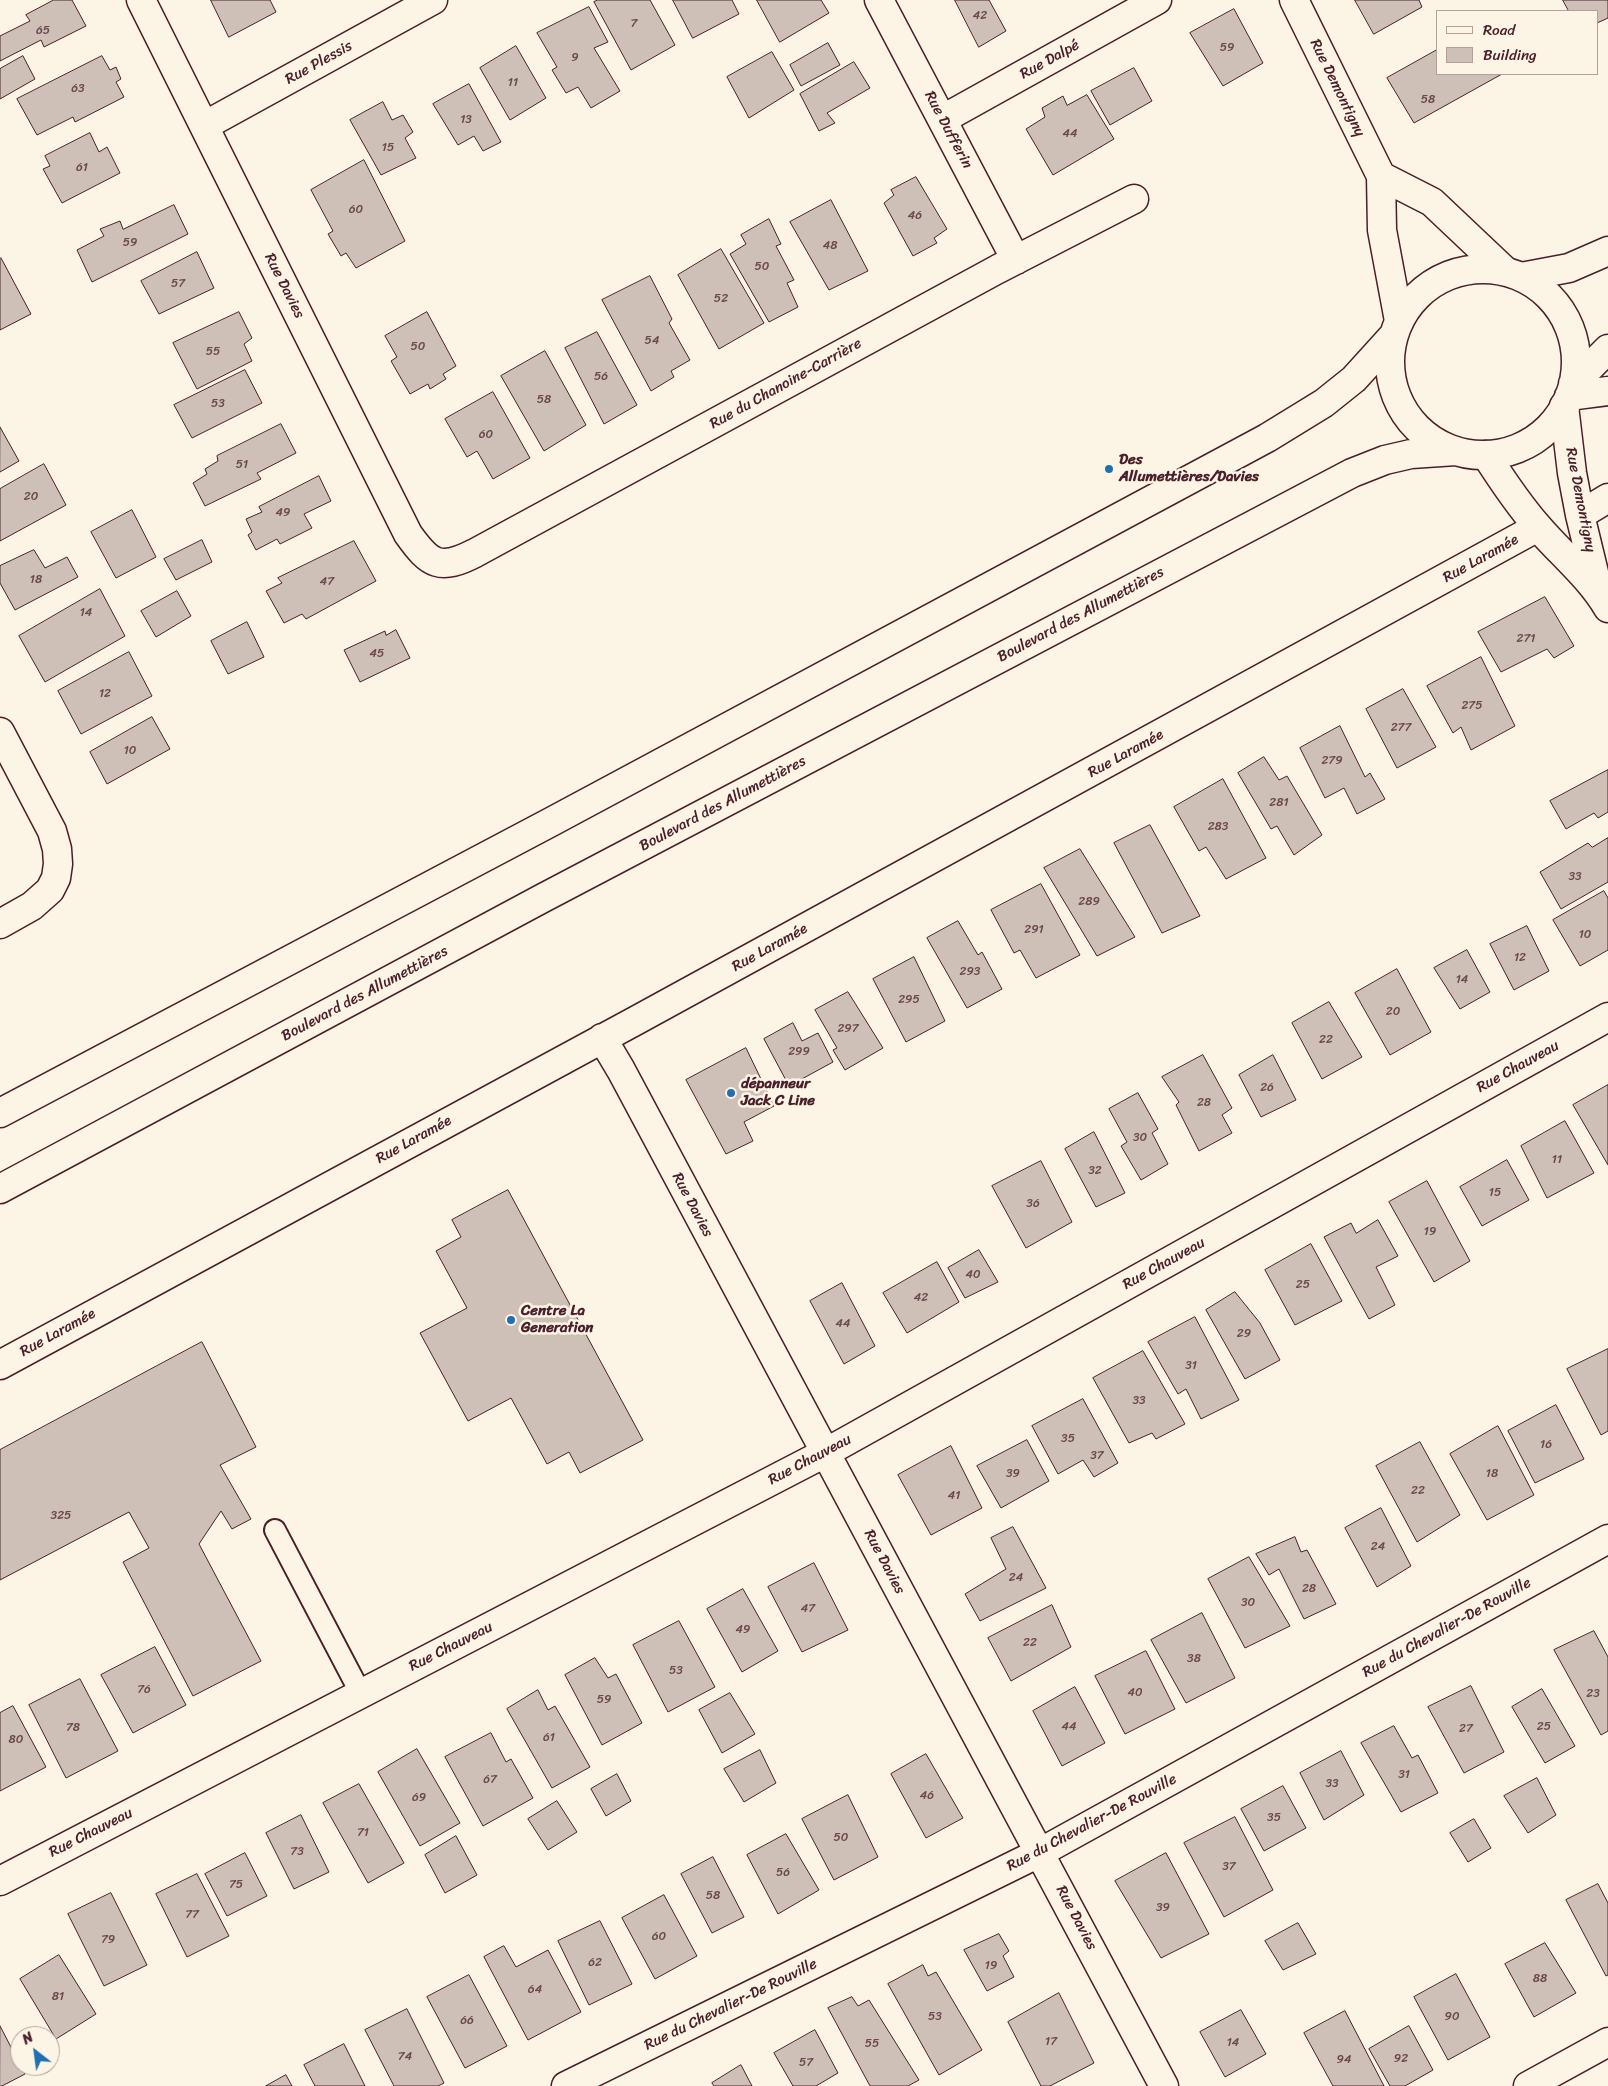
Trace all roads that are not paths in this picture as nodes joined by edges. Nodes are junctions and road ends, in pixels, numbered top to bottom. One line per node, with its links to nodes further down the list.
1 (141, 0): 7 (street, Rue Davies)
2 (433, 0): 7 (street, Rue Plessis)
3 (879, 0): 6 (street, Rue Dufferin)
4 (1157, 0): 6 (street, Rue Dalpé)
5 (1294, 0): 8 (street, Rue Demontigny)
6 (943, 119): 11 (street, Rue Dufferin)
7 (204, 126): 22 (street, Rue Davies)
8 (1380, 176): 12 (street); 13 (street, Rue Demontigny)
9 (1134, 199): 11 (street, Rue du Chanoine-Carrière)
10 (1608, 251): 12 (street)
11 (1016, 260): 22 (street, Rue du Chanoine-Carrière)
12 (1513, 274): 13 (street); 16 (street, Rue Demontigny)
13 (1396, 328): 17 (street); 28 (street)
14 (1608, 349): 16 (street)
15 (1608, 391): 16 (street)
16 (1569, 395): 18 (street); 20 (street, Rue Demontigny)
17 (1456, 451): 18 (street); 29 (street, Boulevard des Allumettières)
18 (1486, 455): 21 (street, Rue Demontigny)
19 (1608, 498): 20 (street)
20 (1580, 515): 23 (street, Rue Demontigny)
21 (1538, 528): 23 (street, Rue Demontigny); 27 (street, Rue Laramée)
22 (438, 563)
23 (1604, 601)
24 (0, 732): 25 (street)
25 (0, 924)
26 (1608, 1017): 31 (street, Rue Chauveau)
27 (602, 1038): 30 (street, Rue Laramée); 31 (street, Rue Davies)
28 (0, 1113)
29 (0, 1189)
30 (0, 1365)
31 (825, 1453): 34 (street, Rue Chauveau); 35 (street, Rue Davies)
32 (275, 1530): 34 (lane)
33 (1608, 1539): 35 (street, Rue du Chevalier-De Rouville)
34 (360, 1694): 36 (street, Rue Chauveau)
35 (1041, 1852): 38 (street, Rue du Chevalier-De Rouville); 39 (street, Rue Davies)
36 (0, 1881)
37 (1608, 2042): 40 (street)
38 (566, 2086)
39 (1164, 2086)
40 (1528, 2086)

